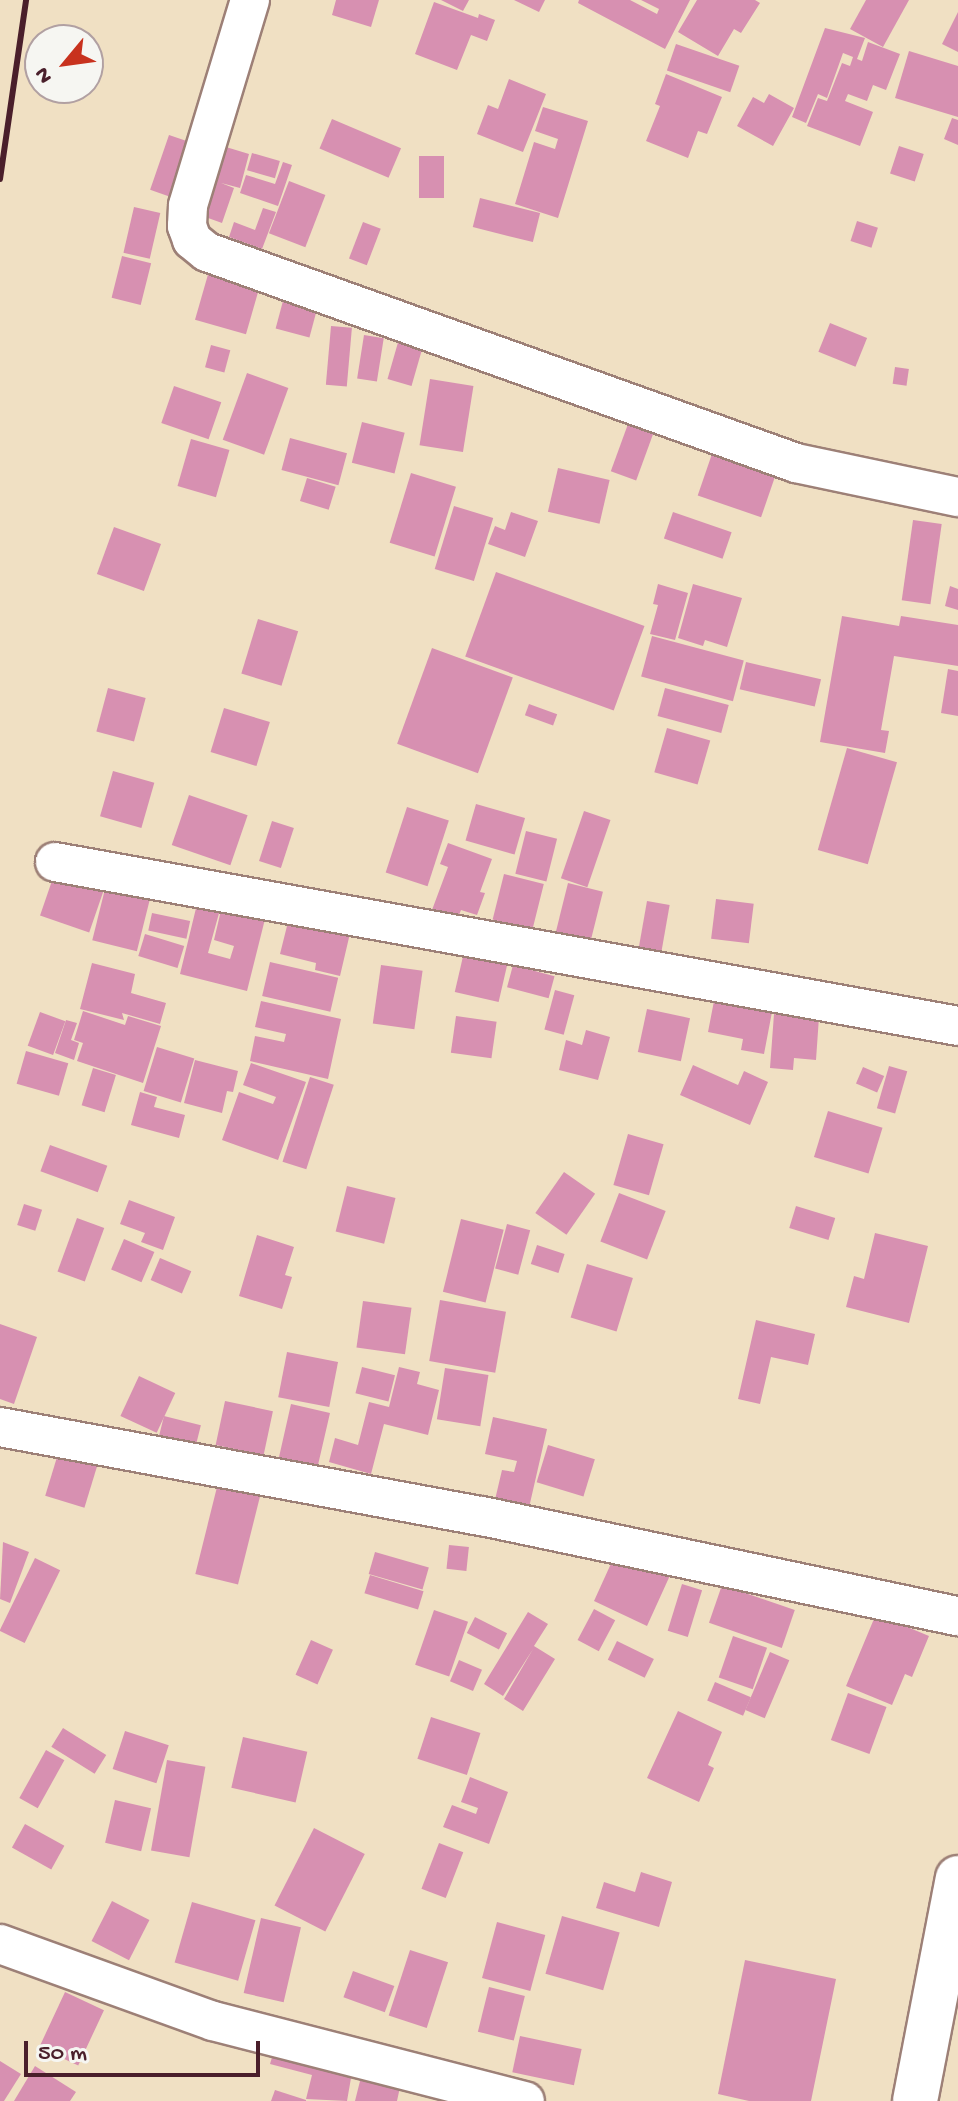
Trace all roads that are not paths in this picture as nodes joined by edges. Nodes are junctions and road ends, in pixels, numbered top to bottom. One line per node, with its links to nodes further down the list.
1 (250, 0): 2 (street)
2 (958, 497)
3 (55, 862): 4 (street)
4 (958, 1026)
5 (0, 1427): 6 (street)
6 (958, 1616)
7 (958, 1878): 10 (street)
8 (0, 1944): 9 (street)
9 (525, 2101)
10 (915, 2101)

